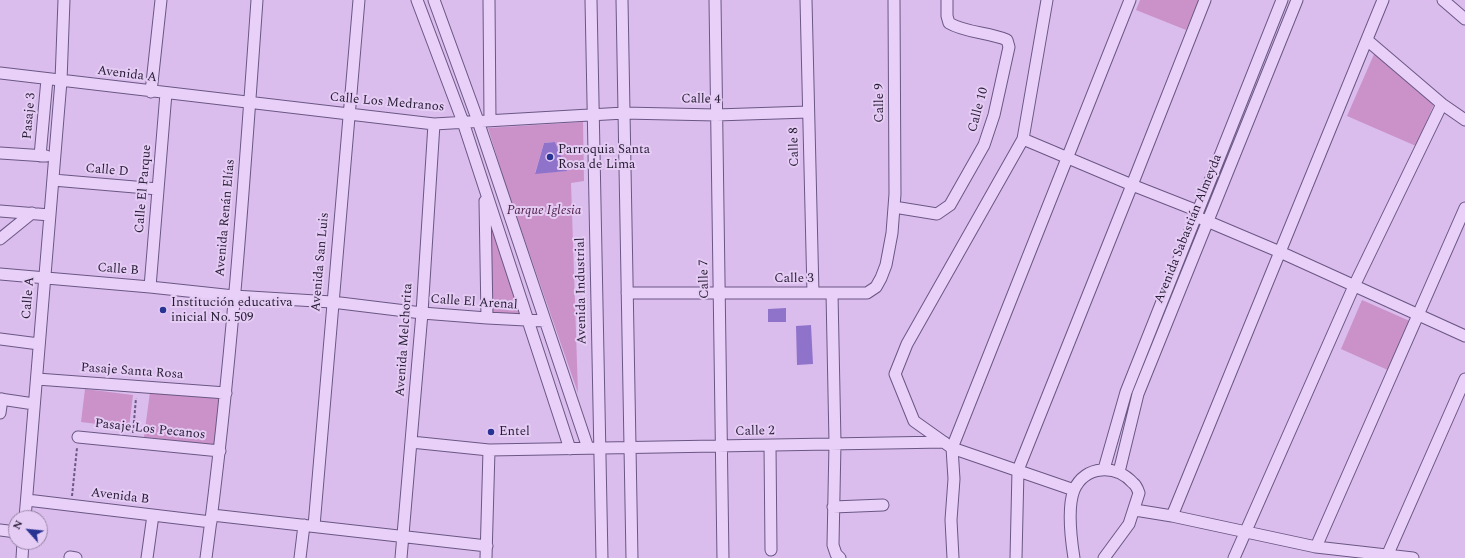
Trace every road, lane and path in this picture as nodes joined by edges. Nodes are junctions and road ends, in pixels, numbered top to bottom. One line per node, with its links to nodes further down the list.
1 (64, 0): 25 (street, Calle A)
2 (161, 0): 26 (street)
3 (256, 0): 28 (street, Avenida Renán Elías)
4 (359, 0): 32 (street, Avenida San Luis)
5 (434, 0): 37 (street)
6 (489, 0): 35 (street)
7 (591, 0): 33 (street, Avenida Industrial)
8 (622, 0): 31 (street)
9 (715, 0): 34 (street, Calle 7)
10 (806, 0): 30 (street, Calle 8)
11 (894, 0): 49 (street, Calle 9)
12 (946, 0): 49 (street, Calle 10)
13 (1047, 0): 40 (street)
14 (1130, 0): 44 (street)
15 (1205, 0): 46 (street)
16 (1282, 0): 53 (street, Avenida Sabastián Almeyda)
17 (1297, 0): 55 (street, Avenida Sabastián Almeyda)
18 (1383, 0): 22 (street)
19 (1443, 0): 21 (street)
20 (419, 1): 38 (street)
21 (1465, 19)
22 (1367, 40): 29 (street); 57 (street)
23 (0, 73): 24 (street, Avenida A)
24 (47, 79): 25 (street, Avenida A); 42 (street, Pasaje 3)
25 (61, 81): 26 (street, Avenida A); 43 (street, Calle A)
26 (151, 92): 27 (street, Avenida A)
27 (166, 93): 28 (street, Avenida A); 48 (street, Calle El Parque)
28 (250, 104): 32 (street, Calle Los Medranos); 66 (street, Avenida Renán Elías)
29 (1442, 104): 36 (street); 60 (street)
30 (808, 112): 34 (street, Calle 4); 63 (street, Calle 8)
31 (624, 113): 33 (street, Calle 4); 34 (street, Calle 4); 62 (street)
32 (348, 114): 39 (street, Calle Los Medranos); 67 (street, Avenida San Luis)
33 (593, 115): 35 (street, Calle Los Medranos); 91 (street, Avenida Industrial)
34 (716, 115): 65 (street, Calle 7)
35 (490, 120): 37 (street, Calle Los Medranos)
36 (1465, 120)
37 (478, 121): 38 (street, Calle Los Medranos); 72 (street)
38 (463, 122): 39 (street, Calle Los Medranos); 47 (street)
39 (434, 124): 68 (street, Avenida Melchorita)
40 (1023, 139): 44 (street); 87 (street)
41 (0, 153): 42 (street)
42 (40, 156): 43 (street)
43 (55, 156): 45 (street, Calle A)
44 (1067, 157): 46 (street); 87 (street)
45 (53, 180): 48 (street, Calle D); 54 (street, Calle A)
46 (1132, 185): 53 (street); 97 (street)
47 (484, 188): 70 (street); 71 (street)
48 (158, 189): 61 (street, Calle El Parque)
49 (894, 207): 64 (street, Calle 3)
50 (1465, 208): 69 (street)
51 (0, 211): 52 (street)
52 (32, 213): 54 (street); 56 (street)
53 (1197, 214): 55 (street); 96 (street, Avenida Sabastián Almeyda)
54 (50, 215): 59 (street, Calle A)
55 (1208, 222): 57 (street); 98 (street, Avenida Sabastián Almeyda)
56 (0, 239)
57 (1280, 252): 60 (street); 107 (street)
58 (0, 274): 59 (street, Calle B)
59 (45, 279): 61 (street, Calle B); 75 (street, Calle A)
60 (1354, 286): 69 (street); 110 (street)
61 (150, 287): 66 (street, Calle B)
62 (627, 293): 65 (street, Calle 3); 92 (street)
63 (813, 293): 64 (street, Calle 3); 65 (street, Calle 3)
64 (832, 293): 86 (street)
65 (719, 294): 88 (street, Calle 7)
66 (234, 296): 67 (street, Calle El Arenal); 79 (street, Avenida Renán Elías)
67 (332, 302): 68 (street, Calle El Arenal); 109 (street, Avenida San Luis)
68 (422, 313): 70 (street, Calle El Arenal); 84 (street, Avenida Melchorita)
69 (1417, 315): 73 (street); 113 (street)
70 (487, 318): 71 (street, Calle El Arenal)
71 (528, 320): 72 (street, Calle El Arenal); 93 (street)
72 (545, 321): 90 (street)
73 (1465, 336)
74 (0, 339): 75 (street)
75 (39, 344): 76 (street, Calle A)
76 (36, 379): 78 (street, Pasaje Santa Rosa); 81 (street, Calle A)
77 (1465, 379): 115 (street)
78 (138, 386): 79 (street, Pasaje Santa Rosa); 85 (path)
79 (226, 393): 95 (street, Avenida Renán Elías)
80 (1, 399): 81 (street); 82 (street)
81 (34, 404): 100 (street, Calle A)
82 (0, 413)
83 (78, 437): 85 (street, Pasaje Los Pecanos); 102 (path)
84 (411, 442): 94 (street, Calle 2); 111 (street, Avenida Melchorita)
85 (132, 443): 95 (street, Pasaje Los Pecanos)
86 (835, 443): 87 (street, Calle 2); 89 (street, Calle 2); 103 (street)
87 (948, 445): 97 (street); 125 (street)
88 (722, 446): 89 (street, Calle 2); 92 (street, Calle 2); 123 (street, Calle 7)
89 (770, 446): 114 (street)
90 (588, 448): 91 (street, Calle 2); 93 (street, Calle 2)
91 (600, 448): 92 (street, Calle 2); 121 (street, Avenida Industrial)
92 (630, 448): 122 (street)
93 (570, 449): 94 (street, Calle 2)
94 (489, 450): 112 (street)
95 (220, 451): 108 (street, Avenida Renán Elías)
96 (1104, 469): 98 (street); 99 (street)
97 (1018, 470): 99 (street); 126 (street)
98 (1119, 472): 105 (street)
99 (1074, 490): 127 (street)
100 (27, 500): 102 (street, Avenida B); 104 (street, Calle A)
101 (883, 505): 103 (street)
102 (72, 506): 106 (street, Avenida B)
103 (833, 507): 124 (street)
104 (26, 510)
105 (1135, 510): 107 (street); 128 (street)
106 (153, 515): 108 (street, Avenida B); 116 (street)
107 (1172, 516): 110 (street)
108 (211, 518): 109 (street, Avenida B); 117 (street, Avenida Renán Elías)
109 (309, 525): 111 (street, Avenida B); 118 (street, Avenida San Luis)
110 (1246, 533): 113 (street); 129 (street)
111 (403, 537): 112 (street, Avenida B); 119 (street, Avenida Melchorita)
112 (487, 546): 120 (street)
113 (1316, 547): 115 (street)
114 (771, 550)
115 (1387, 556): 130 (street)
116 (147, 558)
117 (206, 558)
118 (300, 558)
119 (402, 558)
120 (486, 558)
121 (602, 558)
122 (632, 558)
123 (723, 558)
124 (840, 558)
125 (953, 558)
126 (1016, 558)
127 (1074, 558)
128 (1104, 558)
129 (1234, 558)
130 (1413, 558)

